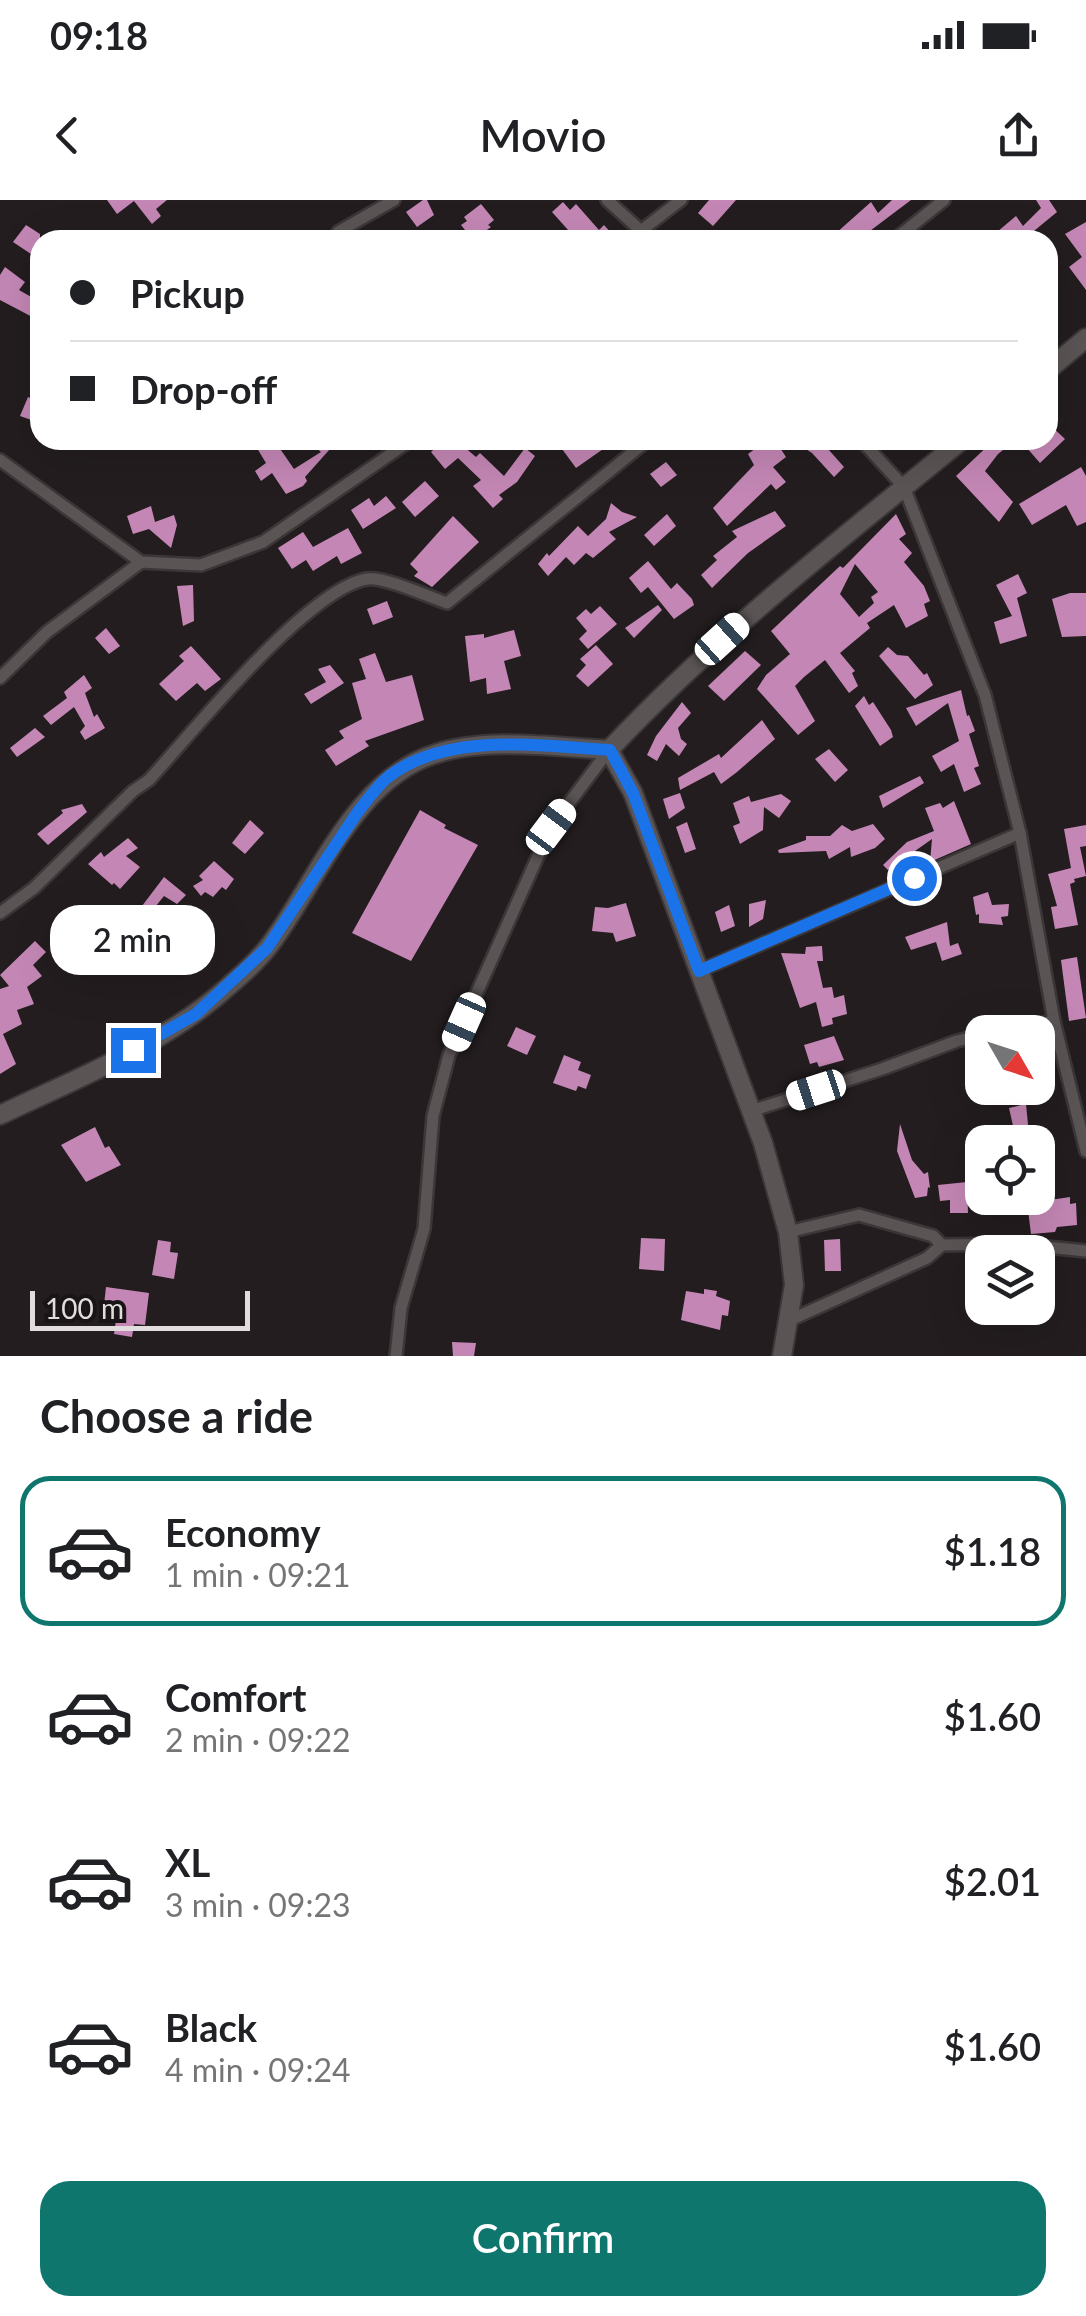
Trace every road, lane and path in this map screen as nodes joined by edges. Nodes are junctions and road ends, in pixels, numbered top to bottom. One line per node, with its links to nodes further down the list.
1 (394, 200): 5 (street)
2 (607, 200): 6 (street)
3 (681, 200): 7 (street)
4 (944, 200): 8 (street)
5 (342, 230)
6 (634, 230)
7 (648, 230)
8 (906, 230)
9 (1086, 338): 10 (street)
10 (1058, 362)
11 (396, 450): 17 (street)
12 (636, 450): 21 (street)
13 (870, 450): 16 (street)
14 (950, 450): 16 (street)
15 (0, 460): 17 (street)
16 (904, 487): 19 (street); 20 (street)
17 (142, 562): 18 (street)
18 (0, 678)
19 (610, 750): 22 (street); 27 (street); 33 (street)
20 (1020, 832): 22 (street); 23 (street)
21 (0, 913)
22 (699, 971): 26 (street)
23 (1053, 1015)
24 (1055, 1026): 28 (street)
25 (965, 1038): 26 (street)
26 (751, 1111): 29 (street)
27 (0, 1116)
28 (1086, 1147)
29 (788, 1232): 30 (street); 32 (street)
30 (942, 1245): 31 (street); 32 (street)
31 (1086, 1251)
32 (788, 1321): 34 (street)
33 (396, 1356)
34 (782, 1356)

